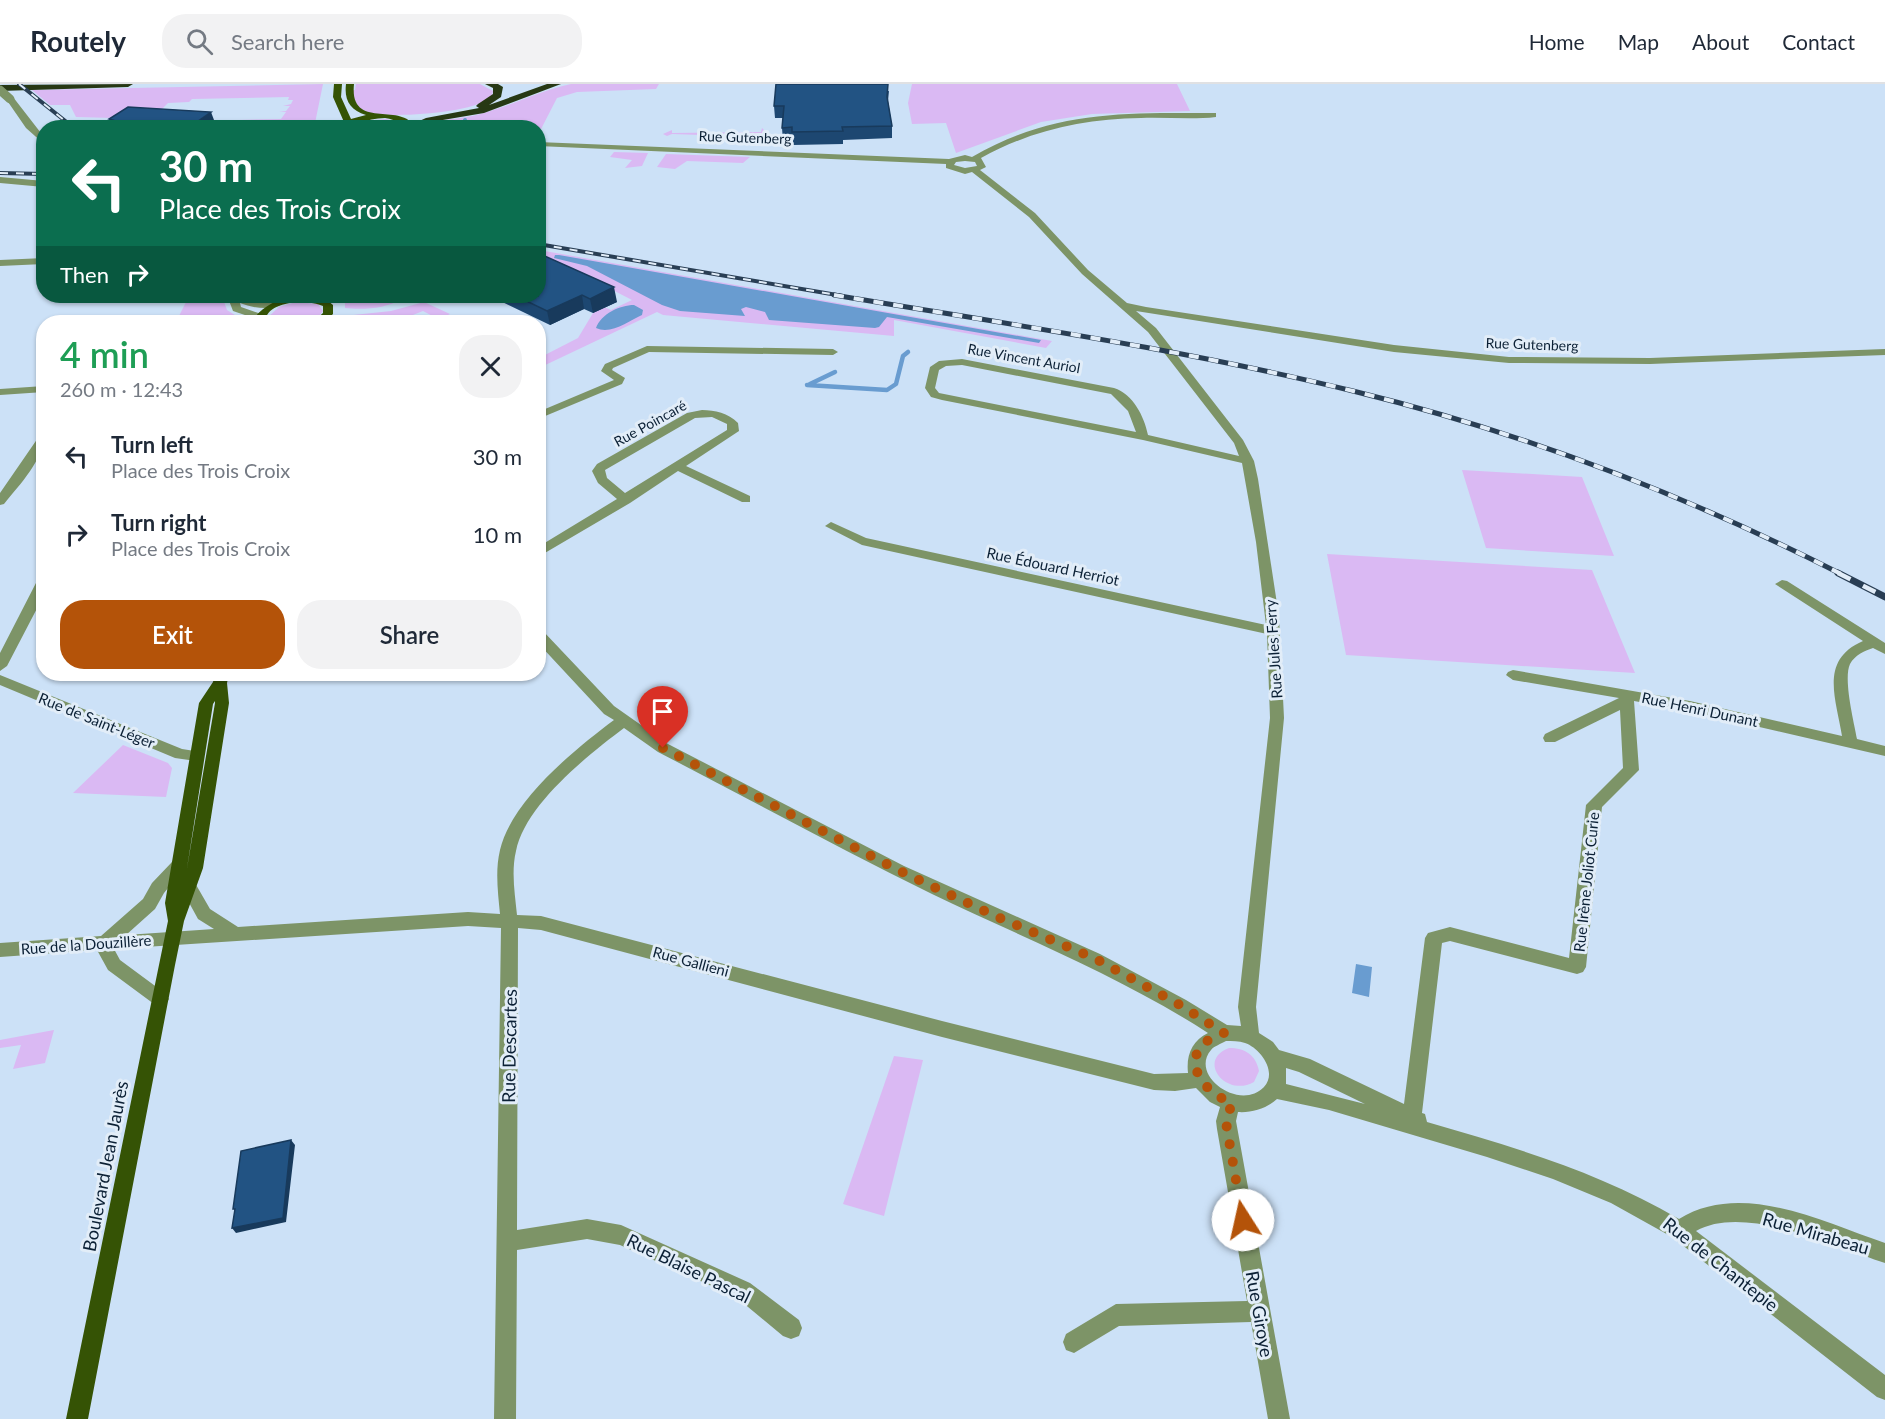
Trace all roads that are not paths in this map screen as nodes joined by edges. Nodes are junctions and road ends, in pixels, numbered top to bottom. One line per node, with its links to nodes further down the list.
1 (128, 84): 4 (highway)
2 (490, 84): 10 (highway)
3 (556, 84): 14 (highway)
4 (79, 85): 7 (highway)
5 (337, 87): 11 (main road)
6 (349, 87): 9 (main road)
7 (0, 90): 15 (street, bridge)
8 (1213, 115): 17 (street)
9 (379, 117): 10 (main road); 12 (main road)
10 (399, 118): 13 (main road)
11 (348, 120)
12 (364, 120)
13 (402, 120)
14 (429, 120)
15 (36, 133)
16 (546, 144): 18 (street, Rue Gutenberg)
17 (974, 159): 18 (street); 19 (street)
18 (950, 162): 19 (street)
19 (975, 170): 28 (street)
20 (0, 180): 21 (street)
21 (36, 183)
22 (36, 261): 23 (street)
23 (0, 263)
24 (235, 303): 29 (street)
25 (251, 303): 27 (street)
26 (324, 303): 31 (main road)
27 (277, 304): 30 (main road)
28 (1124, 305): 32 (street, Rue Gutenberg); 33 (street, Rue Jules Ferry)
29 (250, 315)
30 (265, 315)
31 (327, 315)
32 (1181, 316): 33 (street); 35 (street, Rue Gutenberg)
33 (1152, 330): 41 (street, Rue Jules Ferry)
34 (833, 352): 38 (street)
35 (1885, 352)
36 (36, 390): 37 (street)
37 (0, 392)
38 (546, 413)
39 (1143, 437): 39 (street, Rue Vincent Auriol); 41 (street, Rue Vincent Auriol)
40 (36, 450): 42 (street)
41 (1248, 461): 52 (street, Rue Jules Ferry)
42 (27, 465): 43 (street); 47 (street)
43 (36, 466)
44 (676, 466): 45 (street); 46 (street, Rue Poincaré); 46 (street, Rue Poincaré)
45 (746, 499)
46 (626, 500): 49 (street, Rue Poincaré)
47 (0, 501)
48 (831, 526): 52 (street, Rue Édouard Herriot)
49 (546, 548)
50 (1782, 584): 54 (street)
51 (36, 597): 55 (street)
52 (1272, 631): 75 (street, Rue Jules Ferry)
53 (546, 643): 61 (street)
54 (1880, 645): 63 (street)
55 (0, 666)
56 (1513, 675): 60 (street, Rue Henri Dunant)
57 (0, 680): 65 (street, Rue de Saint-Léger)
58 (219, 681): 65 (main road, Boulevard Jean Jaurès)
59 (221, 681): 67 (main road, Boulevard Jean Jaurès)
60 (1627, 697): 62 (street); 63 (street, Rue Henri Dunant); 80 (street, Rue Irène Joliot Curie)
61 (623, 721): 68 (street, Rue Descartes); 74 (street)
62 (1550, 738)
63 (1850, 742): 64 (street, Rue Henri Dunant)
64 (1885, 751)
65 (196, 756): 66 (main road, Boulevard Jean Jaurès)
66 (178, 866): 69 (main road, Boulevard Jean Jaurès); 71 (street)
67 (189, 888): 69 (main road, Boulevard Jean Jaurès); 70 (street)
68 (509, 920): 70 (street, Rue Gallieni); 77 (street, Rue Gallieni); 82 (street, Rue Descartes)
69 (174, 930): 70 (street, Rue Gallieni); 71 (street, Rue de la Douzillère); 73 (main road, Boulevard Jean Jaurès)
70 (233, 933)
71 (103, 945): 72 (street, Rue de la Douzillère); 73 (street)
72 (0, 950)
73 (160, 999): 88 (main road, Boulevard Jean Jaurès)
74 (1224, 1033): 75 (street); 77 (street)
75 (1251, 1036): 76 (street)
76 (1274, 1057): 78 (street); 80 (street, Rue de Chantepie)
77 (1199, 1079): 79 (street)
78 (1274, 1090): 79 (street); 80 (street, Rue de Chantepie)
79 (1232, 1103): 84 (street, Rue Giroye)
80 (1411, 1121): 81 (street, Rue de Chantepie)
81 (1678, 1230): 83 (street, Rue Mirabeau); 87 (street, Rue de Chantepie)
82 (506, 1242): 85 (street, Rue Blaise Pascal); 89 (street, Rue Descartes)
83 (1885, 1253)
84 (1259, 1311): 86 (street); 90 (street, Rue Giroye)
85 (791, 1328)
86 (1074, 1342)
87 (1885, 1389)
88 (77, 1419)
89 (506, 1419)
90 (1279, 1419)

